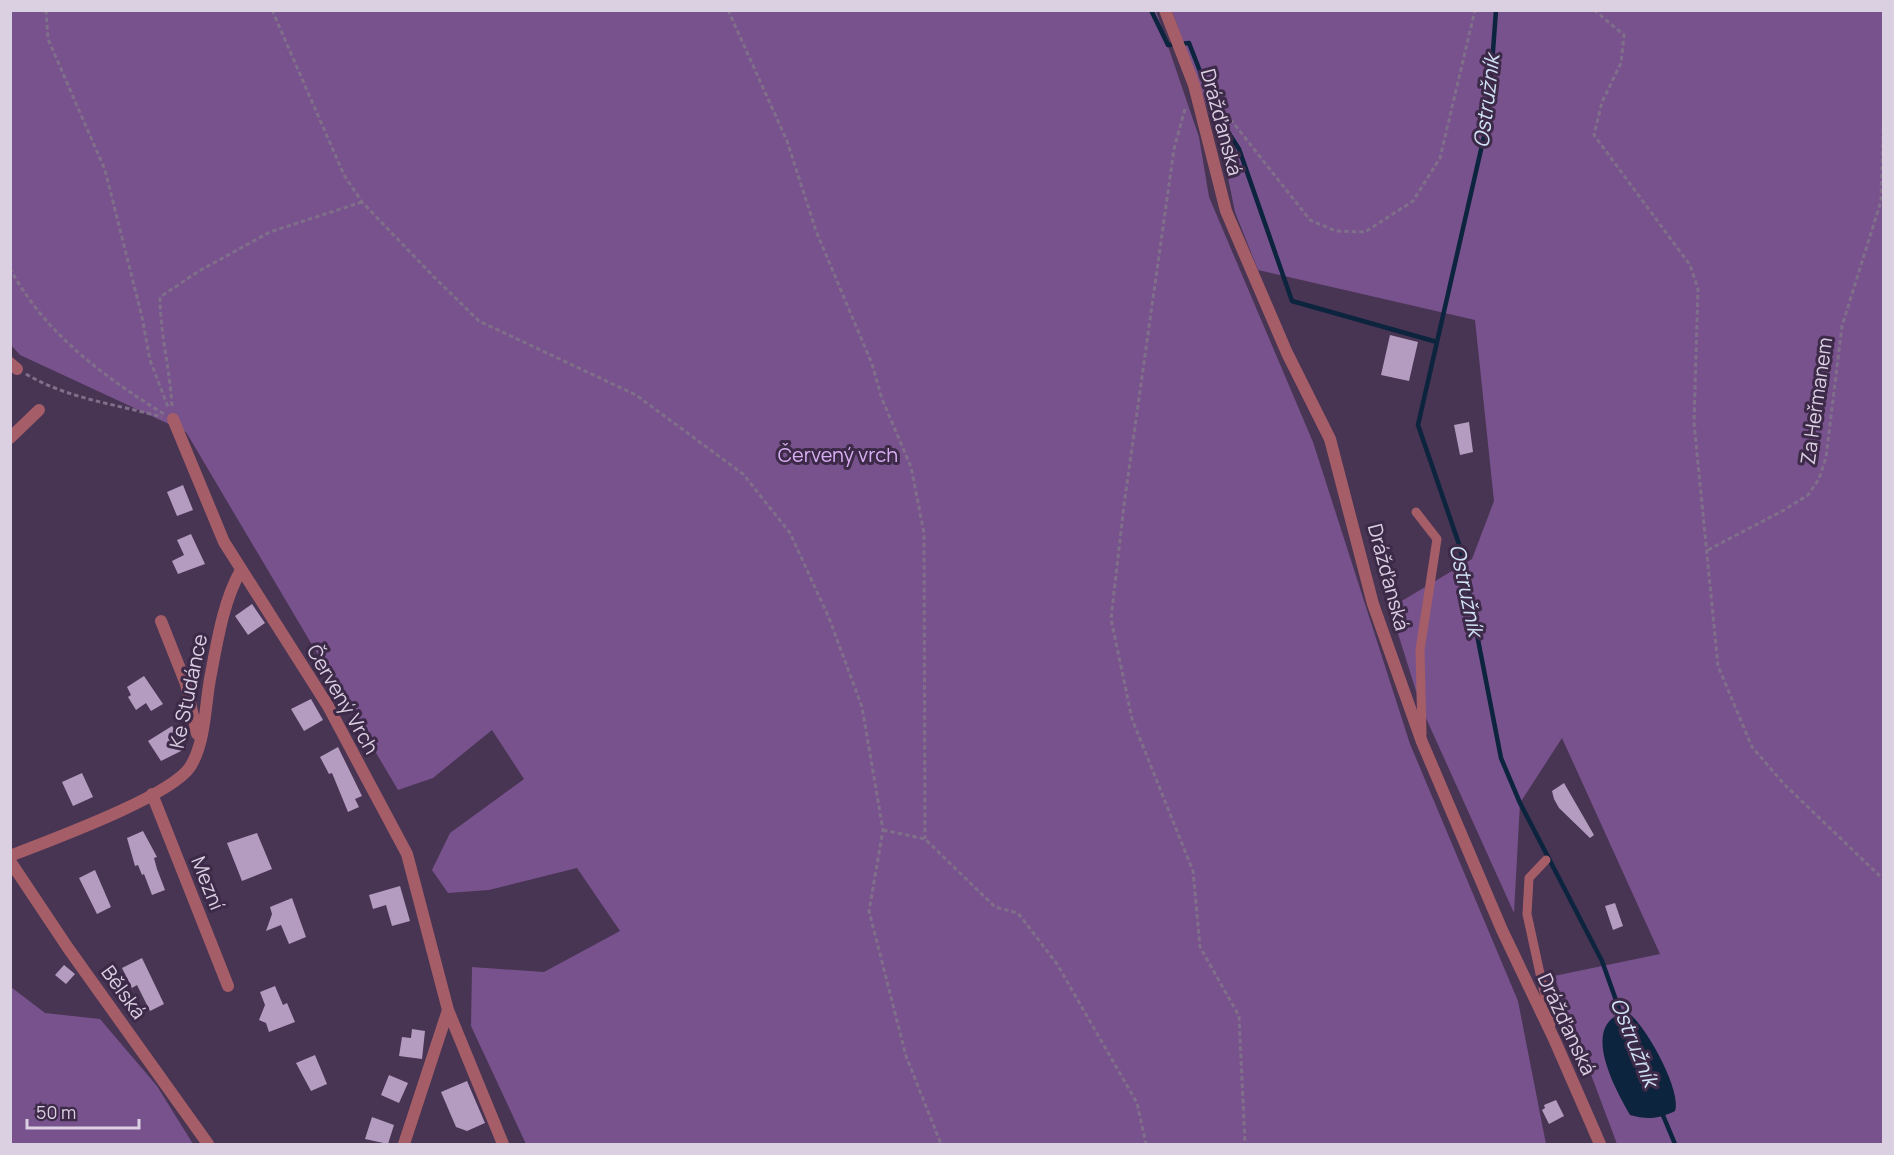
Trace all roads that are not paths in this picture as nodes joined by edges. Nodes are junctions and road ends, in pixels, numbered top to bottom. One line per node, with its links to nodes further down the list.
1 (1165, 10): 9 (street, Drážďanská)
2 (39, 410): 4 (street)
3 (173, 419): 6 (street, Červený Vrch)
4 (10, 438)
5 (1416, 512): 9 (lane)
6 (241, 570): 8 (street, Ke Studánce); 15 (street, Červený Vrch)
7 (161, 621): 8 (street)
8 (199, 741): 10 (street, Ke Studánce)
9 (1422, 742): 16 (street, Drážďanská)
10 (152, 794): 11 (street, Ke Studánce); 14 (street, Mezní)
11 (10, 856)
12 (1546, 860): 16 (lane)
13 (10, 861): 17 (street, Bělská)
14 (228, 986)
15 (448, 1010): 18 (street); 19 (street, Červený Vrch)
16 (1555, 1041): 20 (street, Drážďanská)
17 (208, 1144)
18 (404, 1144)
19 (503, 1144)
20 (1600, 1144)

